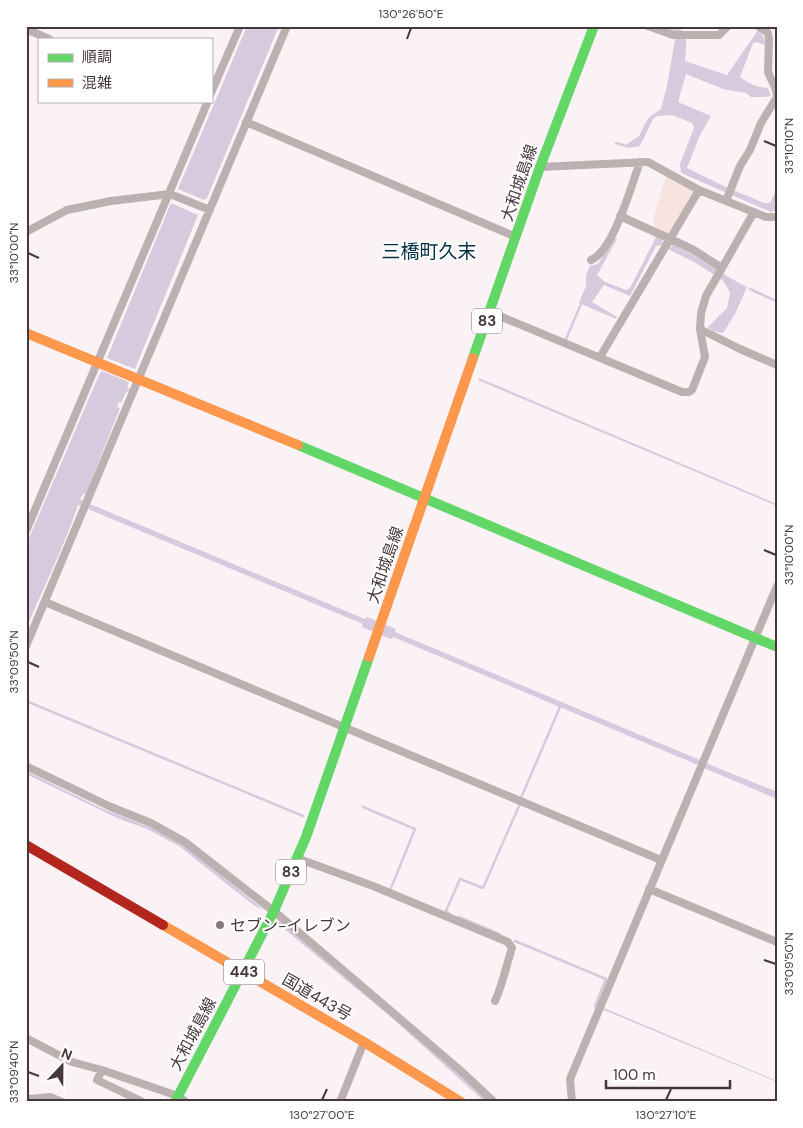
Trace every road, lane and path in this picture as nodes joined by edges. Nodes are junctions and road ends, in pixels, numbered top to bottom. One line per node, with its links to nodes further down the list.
1 (240, 26): 9 (street)
2 (287, 26): 11 (street)
3 (594, 26): 13 (main road, 大和城島線 / 83)
4 (648, 26): 5 (street)
5 (728, 26)
6 (758, 26): 16 (street)
7 (26, 29): 8 (street)
8 (47, 38)
9 (212, 91)
10 (207, 103): 15 (street)
11 (246, 122): 17 (street); 22 (street)
12 (640, 162): 13 (street); 14 (street); 19 (street)
13 (540, 167): 22 (main road, 大和城島線 / 83)
14 (699, 190): 16 (street); 23 (street)
15 (170, 194): 17 (street); 21 (street); 30 (street)
16 (726, 201): 18 (street)
17 (210, 210): 32 (street)
18 (754, 212): 20 (street); 25 (street)
19 (620, 216): 23 (street); 24 (street)
20 (777, 217)
21 (26, 232)
22 (516, 236): 26 (main road, 大和城島線 / 83)
23 (670, 239): 25 (street); 29 (street)
24 (591, 260)
25 (722, 268): 27 (street)
26 (490, 312): 29 (street); 33 (main road, 大和城島線 / 83)
27 (700, 329): 29 (street); 31 (street)
28 (26, 333): 30 (main road)
29 (600, 357)
30 (98, 363): 32 (main road); 34 (street)
31 (777, 365)
32 (138, 378): 33 (main road); 36 (street)
33 (424, 499): 37 (main road); 40 (main road, 大和城島線 / 83)
34 (26, 532)
35 (777, 586): 37 (street)
36 (44, 602): 38 (street); 40 (street)
37 (755, 638): 39 (main road); 44 (street)
38 (26, 646)
39 (777, 647)
40 (345, 728): 44 (street); 46 (main road, 大和城島線 / 83)
41 (26, 766): 46 (street)
42 (26, 845): 48 (main road, 国道443号 / 443)
43 (302, 860): 49 (street)
44 (660, 860): 45 (street)
45 (649, 889): 47 (street); 60 (street)
46 (274, 911): 48 (main road, 大和城島線 / 83); 59 (street)
47 (777, 942)
48 (243, 972): 51 (main road, 国道443号 / 443); 54 (main road, 大和城島線 / 83)
49 (495, 1001)
50 (26, 1038): 52 (street)
51 (364, 1042): 57 (street); 58 (main road, 国道443号 / 443)
52 (102, 1070): 54 (street); 56 (street)
53 (26, 1097): 55 (street)
54 (179, 1100)
55 (62, 1102)
56 (143, 1102)
57 (340, 1102)
58 (461, 1102)
59 (494, 1102)
60 (572, 1102)

